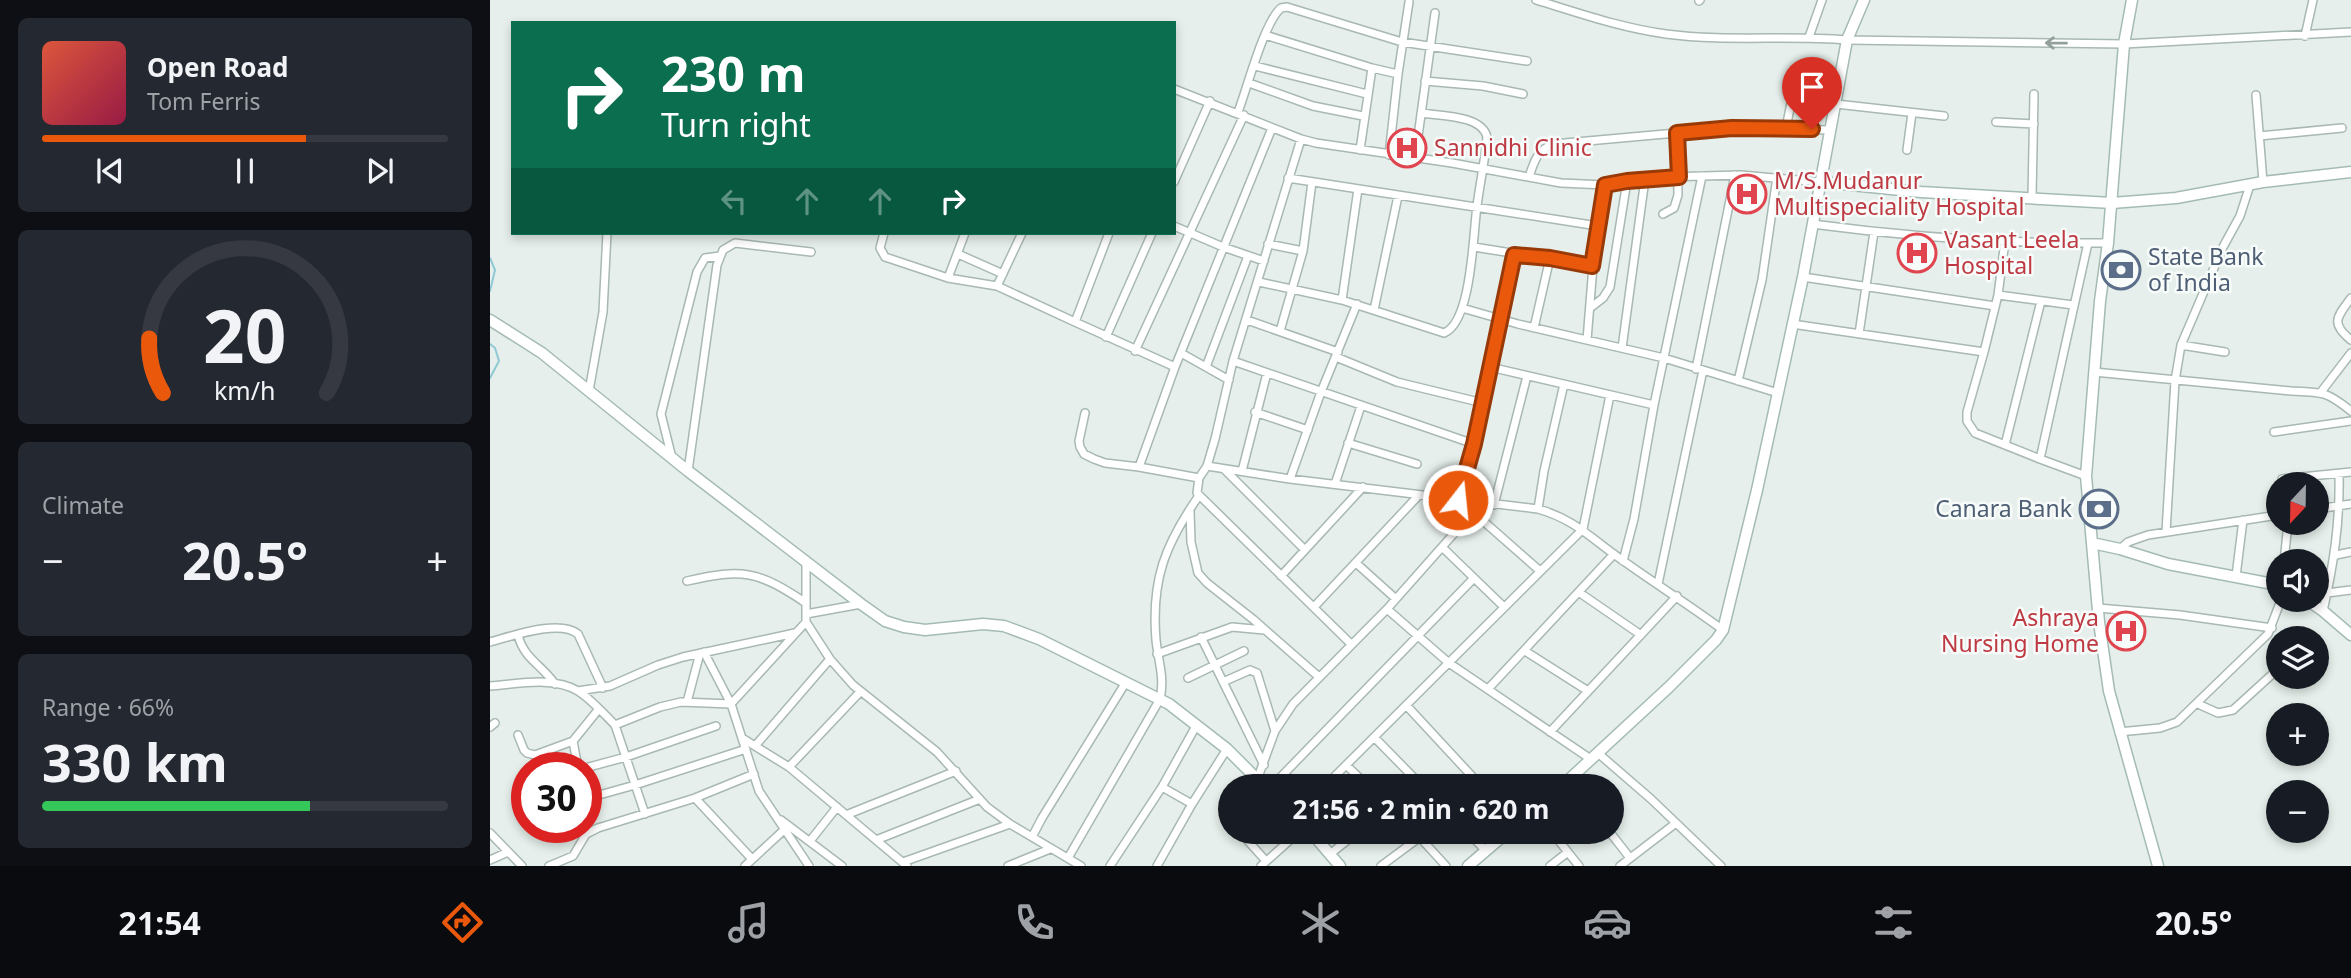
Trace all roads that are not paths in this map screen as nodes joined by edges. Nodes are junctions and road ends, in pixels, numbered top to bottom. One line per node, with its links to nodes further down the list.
1 (1536, 0): 11 (street)
2 (1822, 0): 11 (street)
3 (1864, 0): 12 (street)
4 (2132, 0): 14 (street)
5 (2313, 0): 10 (street)
6 (1409, 2): 13 (street)
7 (1435, 13): 15 (street)
8 (2351, 32): 10 (street)
9 (1265, 35): 13 (street); 17 (street); 18 (street)
10 (2305, 36): 14 (street)
11 (1809, 37): 12 (street)
12 (1847, 40): 14 (street, one-way to 12); 29 (street)
13 (1402, 42): 15 (street); 19 (street)
14 (2124, 44): 67 (street)
15 (1431, 45): 16 (street); 20 (street)
16 (1527, 61)
17 (1255, 65): 21 (street); 23 (street)
18 (1372, 68): 19 (street); 23 (street)
19 (1398, 74): 46 (street)
20 (1425, 81): 24 (street); 30 (street)
21 (1249, 83): 32 (street); 33 (street)
22 (1176, 90): 28 (street)
23 (1367, 93): 33 (street)
24 (1522, 94)
25 (2034, 94): 36 (street)
26 (2256, 95): 42 (street)
27 (1805, 96): 38 (street)
28 (1210, 101): 32 (street); 55 (street)
29 (1836, 104): 31 (street); 40 (street)
30 (1421, 113): 47 (street); 48 (street)
31 (1912, 113): 34 (street); 45 (street)
32 (1241, 114): 37 (street); 74 (street)
33 (1363, 116): 44 (street)
34 (1944, 116)
35 (1996, 122): 36 (street)
36 (2034, 124): 66 (street)
37 (1272, 128): 43 (street); 85 (street)
38 (1786, 128): 40 (street); 41 (street)
39 (2342, 128): 42 (street)
40 (1831, 130): 60 (street)
41 (1677, 133): 52 (street); 53 (street)
42 (2259, 136): 61 (street)
43 (1301, 139): 44 (street); 56 (street)
44 (1360, 150): 46 (street)
45 (1907, 150)
46 (1389, 155): 47 (street)
47 (1415, 158): 48 (street)
48 (1484, 169): 52 (street); 68 (street)
49 (2351, 172): 61 (street)
50 (1735, 175): 51 (street); 54 (street); 137 (street)
51 (1702, 176): 53 (street); 132 (street)
52 (1530, 177): 62 (street)
53 (1679, 177): 57 (street); 69 (street)
54 (1777, 177): 60 (street); 143 (street)
55 (1176, 178)
56 (1288, 178): 59 (street); 84 (street)
57 (1645, 179): 58 (street); 125 (street)
58 (1627, 181): 62 (street); 111 (street)
59 (1312, 182): 64 (street); 87 (street)
60 (1821, 182): 66 (street); 70 (street)
61 (2263, 182): 63 (street)
62 (1605, 185): 71 (street)
63 (2250, 185): 67 (street); 124 (street)
64 (1358, 189): 65 (street); 105 (street)
65 (1398, 196): 68 (street); 112 (street)
66 (2032, 197): 67 (street)
67 (2112, 202): 83 (street)
68 (1477, 208): 71 (street); 86 (street)
69 (1664, 215)
70 (1812, 224): 73 (street); 97 (street)
71 (1598, 226): 95 (street)
72 (1176, 227): 74 (street)
73 (1874, 232): 81 (street); 101 (street)
74 (1190, 233): 85 (street); 126 (street)
75 (607, 235): 145 (street)
76 (883, 235): 98 (street)
77 (964, 235): 89 (street)
78 (1019, 235): 96 (street)
79 (1108, 235): 116 (street)
80 (1151, 235): 121 (street)
81 (2005, 241): 82 (street); 103 (street)
82 (2088, 243): 83 (street); 108 (street)
83 (2108, 243): 138 (street)
84 (1268, 244): 87 (street); 94 (street)
85 (1223, 247): 92 (street); 127 (street)
86 (1474, 247): 90 (street); 110 (street)
87 (1303, 251): 102 (street)
88 (811, 252): 91 (street)
89 (958, 254): 96 (street); 98 (street)
90 (1514, 255): 93 (street); 113 (street)
91 (720, 256): 162 (street); 168 (street)
92 (1248, 256): 94 (street); 135 (street)
93 (1550, 258): 95 (street); 118 (street)
94 (1264, 261): 99 (street)
95 (1592, 266): 111 (street)
96 (1003, 274): 100 (street)
97 (1803, 276): 101 (street); 117 (street)
98 (948, 278): 100 (street)
99 (1259, 282): 102 (street); 115 (street)
100 (997, 286): 116 (street)
101 (1866, 286): 109 (street); 120 (street)
102 (1293, 289): 105 (street); 119 (street)
103 (1997, 295): 106 (street); 109 (street)
104 (2351, 298): 123 (street)
105 (1342, 300): 107 (street)
106 (2041, 301): 108 (street); 161 (street)
107 (1357, 304): 112 (street); 131 (street)
108 (2073, 305): 163 (street)
109 (1995, 306): 128 (street)
110 (1462, 308): 112 (street); 113 (street)
111 (1590, 308): 122 (street)
112 (1374, 310)
113 (1500, 319): 118 (street); 136 (street)
114 (490, 320): 145 (street)
115 (1247, 320): 119 (street); 133 (street)
116 (1074, 322): 121 (street)
117 (1792, 324): 120 (street); 148 (street)
118 (1534, 328): 122 (street)
119 (1280, 331): 131 (street)
120 (1858, 334): 128 (street)
121 (1106, 337): 126 (street)
122 (1587, 340): 125 (street)
123 (2351, 340)
124 (2181, 345): 129 (street); 142 (street)
125 (1622, 348): 132 (street)
126 (1135, 351): 134 (street)
127 (1181, 352): 134 (street); 135 (street)
128 (1984, 352): 161 (street)
129 (2225, 352)
130 (2351, 353): 147 (street)
131 (1337, 355): 146 (street); 150 (street)
132 (1664, 358): 137 (street); 151 (street)
133 (1233, 361): 139 (street); 141 (street)
134 (1175, 367): 166 (street)
135 (1206, 367): 141 (street)
136 (1490, 367): 140 (street); 150 (street)
137 (1699, 370): 143 (street); 209 (street)
138 (2094, 372): 142 (street); 173 (street)
139 (1267, 373): 146 (street); 154 (street)
140 (1527, 376): 144 (street); 183 (street)
141 (1229, 380): 165 (street)
142 (2175, 380): 147 (street); 192 (street)
143 (1738, 381): 148 (street)
144 (1564, 384): 149 (street); 186 (street)
145 (589, 391): 162 (street)
146 (1321, 392): 152 (street); 157 (street)
147 (2321, 392): 153 (street)
148 (1778, 393): 226 (street)
149 (1610, 395): 151 (street); 191 (street)
150 (1483, 403): 160 (street)
151 (1654, 405): 201 (street)
152 (1361, 406): 159 (street); 160 (street)
153 (2351, 411)
154 (1255, 412): 157 (street); 169 (street)
155 (1085, 413): 166 (street)
156 (2351, 421): 158 (street)
157 (1308, 430): 175 (street)
158 (2273, 432)
159 (1349, 443): 164 (street); 176 (street)
160 (1474, 444): 180 (street)
161 (2005, 445): 163 (street)
162 (672, 458): 168 (street)
163 (2040, 459): 173 (street)
164 (1417, 464)
165 (1206, 466): 167 (street); 174 (street)
166 (1139, 467): 174 (street)
167 (1222, 468): 169 (street); 196 (street)
168 (688, 471): 200 (street)
169 (1242, 471): 175 (street)
170 (2351, 472): 171 (street)
171 (2339, 474): 172 (street); 184 (street)
172 (2329, 475)
173 (2086, 476): 193 (street)
174 (1199, 478): 179 (street)
175 (1290, 479): 176 (street)
176 (1335, 484): 177 (street)
177 (1363, 487): 178 (street); 196 (street)
178 (1419, 495): 180 (street); 202 (street)
179 (1198, 497): 187 (street); 204 (street)
180 (1458, 500): 181 (street)
181 (1480, 503): 183 (street); 188 (street)
182 (2351, 504): 184 (street)
183 (1494, 505): 186 (street)
184 (2340, 506): 185 (street); 199 (street)
185 (2329, 507)
186 (1538, 509): 191 (street)
187 (1189, 510): 225 (street); 239 (street)
188 (1473, 512): 194 (street); 203 (street)
189 (2266, 517): 190 (street)
190 (2243, 520): 192 (street); 205 (street)
191 (1583, 529): 198 (street); 203 (street)
192 (2166, 532): 195 (street)
193 (2092, 543): 195 (street); 220 (street)
194 (1442, 547): 206 (street); 215 (street)
195 (2120, 549): 205 (street)
196 (1305, 550): 204 (street)
197 (2351, 552): 199 (street)
198 (1614, 554): 201 (street); 212 (street)
199 (2336, 555): 210 (street)
200 (806, 560): 216 (street); 217 (street)
201 (1623, 561): 209 (street)
202 (1356, 563): 215 (street); 218 (street)
203 (1541, 571): 219 (street)
204 (1281, 576): 218 (street)
205 (2236, 576): 208 (street)
206 (1474, 578): 219 (street); 233 (street)
207 (687, 580): 216 (street)
208 (2266, 582)
209 (1658, 584): 214 (street)
210 (2329, 588)
211 (2351, 590): 213 (street)
212 (1580, 593): 229 (street); 237 (street)
213 (2329, 593)
214 (1677, 597): 226 (street); 229 (street)
215 (1396, 599): 221 (street)
216 (806, 603): 223 (street)
217 (861, 604): 223 (street); 246 (street)
218 (1314, 607): 235 (street)
219 (1504, 607): 241 (street)
220 (2098, 608): 224 (street); 266 (street)
221 (1387, 609): 233 (street); 235 (street)
222 (2324, 612): 230 (street)
223 (806, 618): 227 (street); 240 (street)
224 (2266, 627)
225 (1265, 630): 232 (street); 243 (street)
226 (1723, 630): 276 (street)
227 (795, 633): 238 (street); 257 (street)
228 (518, 635): 234 (street); 248 (street); 250 (street)
229 (1640, 635): 253 (street)
230 (2351, 635)
231 (2266, 636): 258 (street)
232 (1201, 637): 239 (street); 242 (street)
233 (1419, 637): 241 (street); 284 (street)
234 (490, 642)
235 (1351, 644): 243 (street)
236 (1244, 651): 242 (street)
237 (1525, 651): 251 (street); 253 (street)
238 (702, 652): 250 (street); 256 (street); 257 (street)
239 (1157, 654): 255 (street)
240 (830, 659): 254 (street); 271 (street)
241 (1449, 663): 251 (street); 259 (street)
242 (1214, 665): 244 (street); 247 (street)
243 (1319, 677): 264 (street)
244 (1188, 678)
245 (2266, 680): 258 (street)
246 (1126, 682): 255 (street); 305 (street)
247 (1223, 682): 264 (street); 278 (street)
248 (555, 684): 249 (street); 252 (street)
249 (490, 686)
250 (603, 688): 252 (street)
251 (1488, 689): 265 (street)
252 (578, 691): 260 (street)
253 (1588, 691): 265 (street)
254 (860, 692): 280 (street); 281 (street)
255 (1160, 699): 263 (street); 326 (street)
256 (687, 702): 257 (street); 261 (street)
257 (731, 704): 269 (street)
258 (2197, 704): 266 (street)
259 (1406, 705): 268 (street); 288 (street)
260 (598, 710): 261 (street); 270 (street)
261 (615, 725): 275 (street)
262 (716, 726): 275 (street)
263 (1196, 726): 273 (street); 292 (street)
264 (1276, 731): 278 (street)
265 (1550, 732): 276 (street)
266 (2119, 732): 346 (street)
267 (518, 735): 270 (street)
268 (1374, 737): 279 (street); 287 (street)
269 (742, 738): 271 (street); 272 (street)
270 (573, 741): 274 (street)
271 (755, 746): 280 (street)
272 (746, 749): 290 (street); 291 (street)
273 (1227, 749): 282 (street); 296 (street)
274 (575, 752)
275 (626, 757): 277 (street); 291 (street)
276 (1595, 757): 289 (street); 301 (street)
277 (602, 763)
278 (1264, 765): 283 (street)
279 (1346, 765): 285 (street); 286 (street)
280 (789, 767): 297 (street)
281 (956, 771): 295 (street); 299 (street)
282 (1251, 774)
283 (1262, 774)
284 (1284, 774)
285 (1337, 774)
286 (1355, 774)
287 (1410, 774)
288 (1470, 774)
289 (1578, 774)
290 (754, 775): 294 (street); 300 (street)
291 (635, 785): 293 (street); 298 (street)
292 (1163, 787): 296 (street); 336 (street)
293 (602, 794)
294 (695, 798): 298 (street); 325 (street)
295 (980, 799): 302 (street); 306 (street)
296 (1192, 804): 337 (street)
297 (836, 807): 299 (street); 307 (street)
298 (645, 814): 330 (street)
299 (846, 815): 306 (street)
300 (777, 817): 303 (street); 307 (street)
301 (1676, 823): 323 (street); 345 (street)
302 (1010, 824): 305 (street); 327 (street)
303 (785, 829): 325 (street); 332 (street)
304 (490, 833): 320 (street)
305 (1032, 837): 318 (street)
306 (876, 840): 327 (street)
307 (810, 841): 333 (street)
308 (1248, 844): 328 (street)
309 (1285, 844): 328 (street)
310 (1321, 844): 322 (street)
311 (1343, 844): 322 (street)
312 (1406, 844): 339 (street)
313 (1426, 844): 340 (street)
314 (1479, 844): 319 (street)
315 (1494, 844): 319 (street)
316 (1562, 844): 321 (street)
317 (1619, 844): 323 (street)
318 (1051, 849): 326 (street); 334 (street)
319 (1486, 851): 341 (street)
320 (508, 852): 324 (street); 329 (street)
321 (1568, 852): 342 (street); 343 (street)
322 (1330, 854): 338 (street)
323 (1630, 858): 344 (street)
324 (490, 859)
325 (752, 859): 331 (street)
326 (1069, 861): 335 (street)
327 (905, 864)
328 (1263, 864)
329 (522, 866)
330 (550, 866)
331 (745, 866)
332 (809, 866)
333 (842, 866)
334 (1008, 866)
335 (1081, 866)
336 (1110, 866)
337 (1157, 866)
338 (1340, 866)
339 (1381, 866)
340 (1446, 866)
341 (1468, 866)
342 (1550, 866)
343 (1579, 866)
344 (1620, 866)
345 (1721, 866)
346 (2158, 866)

